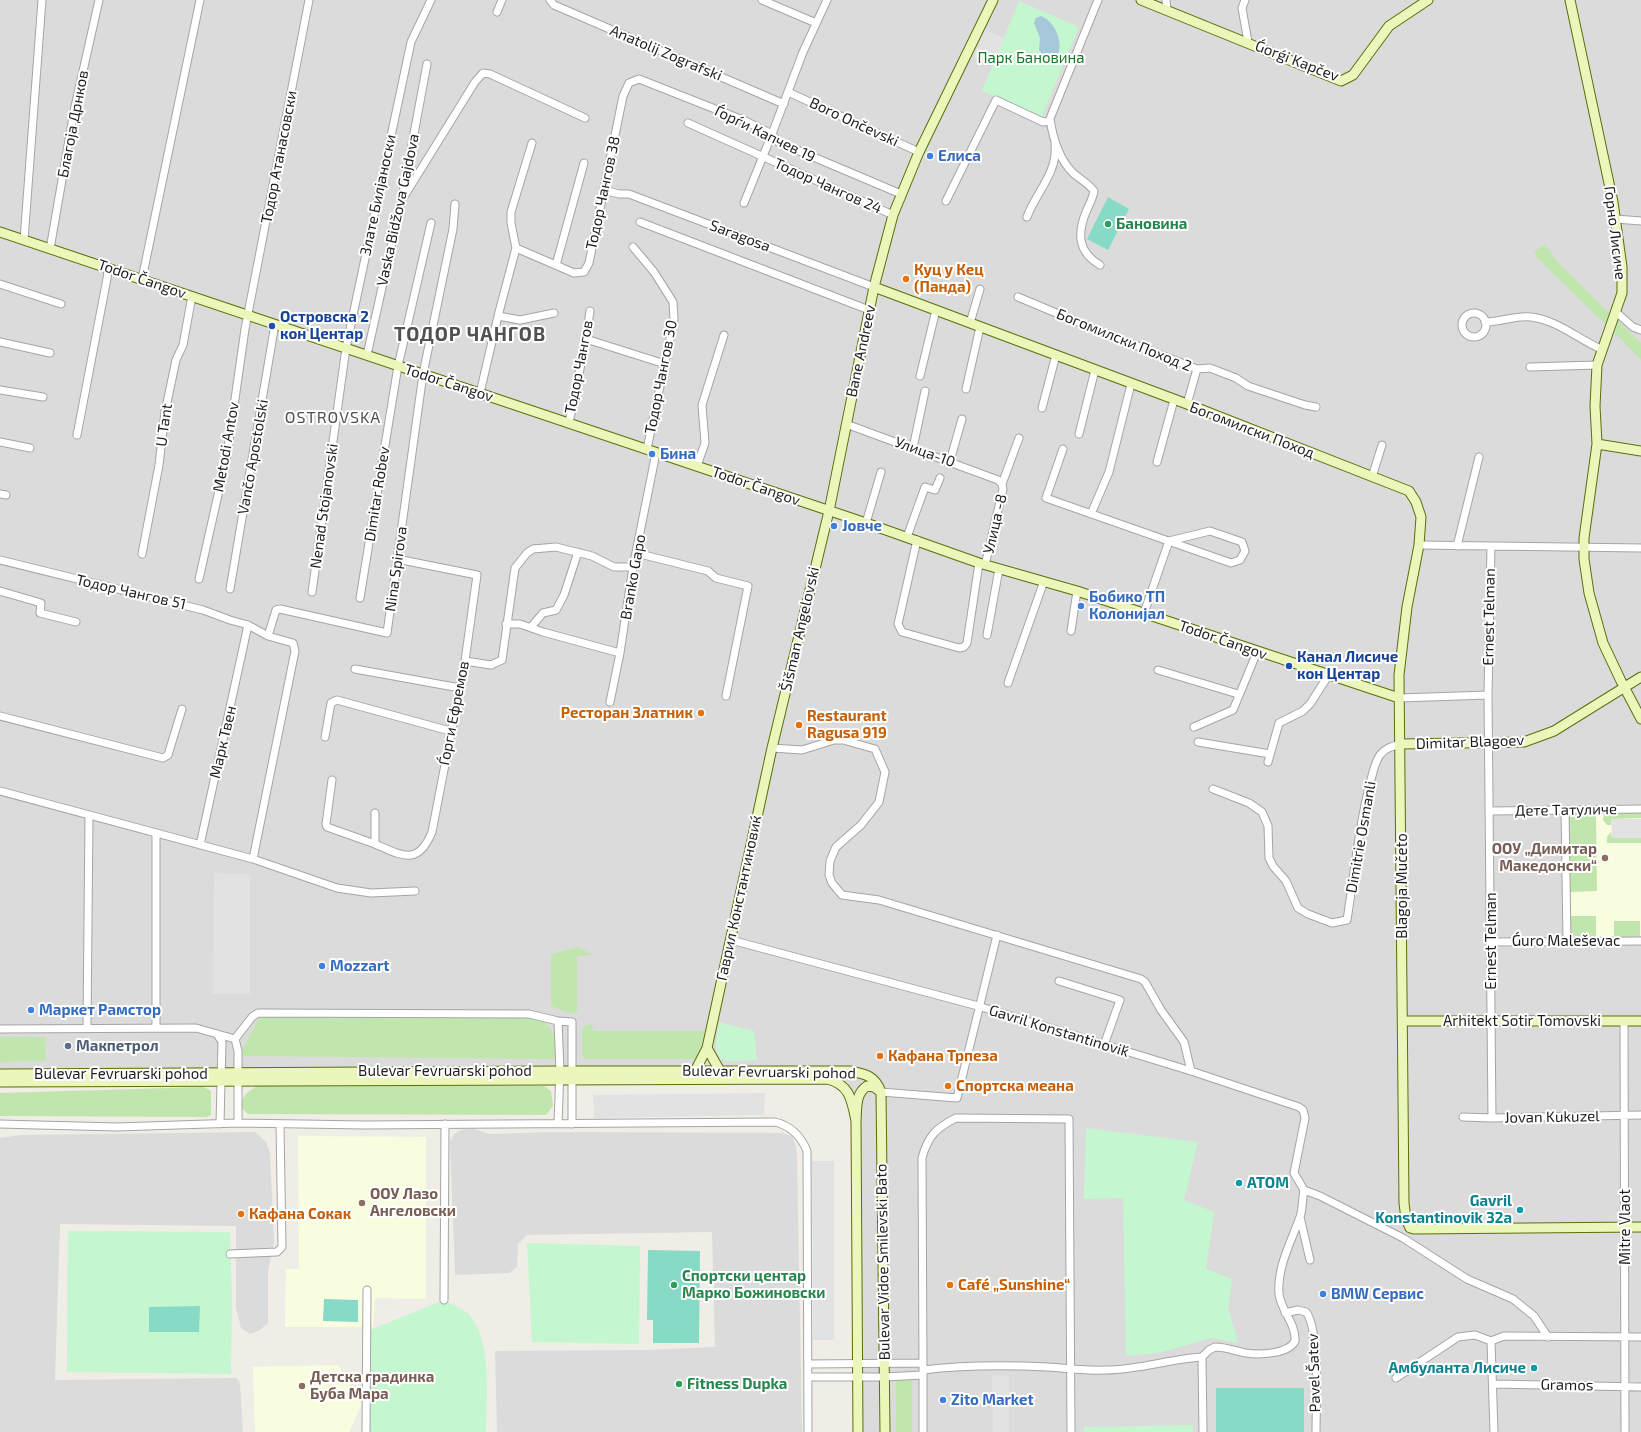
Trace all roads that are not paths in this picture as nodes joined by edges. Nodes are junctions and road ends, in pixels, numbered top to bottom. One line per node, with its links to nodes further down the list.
1 (42, 0): 47 (street)
2 (99, 0): 50 (street, Благоја Дрнков)
3 (200, 0): 54 (street)
4 (309, 0): 66 (street, Тодор Атанасовски)
5 (431, 0): 76 (street, Злате Билјаноски)
6 (502, 0): 18 (street)
7 (550, 0): 24 (street, Anatolij Zografski)
8 (762, 0): 19 (street)
9 (827, 0): 19 (street)
10 (993, 0): 31 (street, Bane Andreev)
11 (1098, 0): 26 (street)
12 (1141, 0): 17 (street, Ǵorǵi Kapčev)
13 (1166, 0): 17 (street)
14 (1245, 0): 20 (street)
15 (1428, 0): 20 (street, Ǵorǵi Kapčev)
16 (1570, 0): 42 (street, Горно Лисиче)
17 (1167, 10): 20 (street, Ǵorǵi Kapčev)
18 (497, 12)
19 (816, 23): 23 (street)
20 (1248, 42)
21 (427, 64): 36 (street, Vaska Bidžova Gajdova)
22 (629, 84): 28 (street, Ѓорѓи Капчев 19); 34 (street, Тодор Чангов 38)
23 (788, 92): 24 (street); 31 (street, Boro Ončevski)
24 (784, 104): 28 (street)
25 (585, 118): 36 (street)
26 (1050, 119): 29 (street); 37 (street)
27 (688, 123): 32 (street, Тодор Чангов 24)
28 (772, 134): 32 (street); 35 (street, Ѓорѓи Капчев 19)
29 (1054, 140): 41 (street); 52 (street)
30 (532, 143): 49 (street)
31 (919, 152): 35 (street, Bane Andreev)
32 (764, 156): 38 (street); 40 (street, Тодор Чангов 24)
33 (584, 163): 51 (street, Тодор Чангов 38)
34 (604, 190): 51 (street, Тодор Чангов 38); 56 (street, Saragosa)
35 (901, 194): 40 (street, Bane Andreev)
36 (402, 198): 79 (street, Vaska Bidžova Gajdova)
37 (946, 201)
38 (744, 203)
39 (456, 204): 87 (street, Nina Spirova)
40 (893, 215): 56 (street, Bane Andreev)
41 (1027, 217)
42 (1616, 219): 43 (street); 64 (street, Горно Лисиче)
43 (1641, 221)
44 (640, 222): 61 (street)
45 (431, 223): 83 (street, Dimitar Robev)
46 (0, 232): 47 (street, Todor Čangov)
47 (24, 240): 50 (street, Todor Čangov)
48 (633, 247): 81 (street, Тодор Чангов 30)
49 (516, 248): 51 (street, Тодор Чангов 38); 67 (street)
50 (50, 249): 53 (street, Todor Čangov)
51 (556, 265)
52 (1100, 266)
53 (109, 268): 54 (street, Todor Čangov); 102 (street)
54 (142, 279): 58 (street, Todor Čangov)
55 (0, 284): 60 (street)
56 (874, 287): 61 (street, Bane Andreev); 62 (street, Богомилски Поход)
57 (980, 289): 69 (street)
58 (192, 296): 66 (street, Todor Čangov); 135 (street, U Tant)
59 (1018, 297): 85 (street, Богомилски Поход 2)
60 (61, 304)
61 (869, 310): 101 (street, Bane Andreev)
62 (936, 310): 69 (street, Богомилски Поход); 88 (street)
63 (590, 311): 74 (street, Тодор Чангов)
64 (1616, 312): 72 (street); 77 (street, Горно Лисиче)
65 (554, 313): 67 (street)
66 (248, 315): 70 (street, Todor Čangov); 141 (street, Metodi Antov)
67 (498, 316): 93 (street)
68 (1485, 322): 77 (street)
69 (970, 323): 71 (street, Богомилски Поход)
70 (276, 324): 76 (street, Todor Čangov); 143 (street, Vančo Apostolski)
71 (980, 327): 80 (street, Богомилски Поход); 90 (street)
72 (1641, 330)
73 (724, 335): 117 (street)
74 (586, 339): 81 (street); 100 (street, Тодор Чангов)
75 (0, 342): 78 (street)
76 (346, 348): 79 (street, Todor Čangov); 146 (street, Nenad Stojanovski)
77 (1601, 349): 82 (street, Горно Лисиче)
78 (50, 353)
79 (367, 355): 83 (street, Todor Čangov)
80 (1056, 355): 86 (street, Богомилски Поход); 98 (street)
81 (665, 364): 111 (street, Тодор Чангов 30)
82 (1597, 365): 84 (street); 106 (street, Горно Лисиче)
83 (398, 366): 87 (street, Todor Čangov); 147 (street, Dimitar Robev)
84 (1530, 367)
85 (1197, 368): 96 (street, Богомилски Поход 2); 97 (street)
86 (1096, 370): 89 (street, Богомилски Поход); 103 (street)
87 (423, 374): 93 (street, Todor Čangov); 136 (street, Nina Spirova)
88 (920, 376)
89 (1131, 384): 95 (street, Богомилски Поход); 123 (street)
90 (966, 389)
91 (0, 390): 94 (street)
92 (925, 391): 109 (street)
93 (480, 394): 100 (street, Todor Čangov)
94 (43, 397)
95 (1174, 400): 96 (street, Богомилски Поход); 116 (street)
96 (1187, 404): 119 (street, Богомилски Поход)
97 (1316, 407)
98 (1042, 408)
99 (962, 419): 115 (street)
100 (569, 423): 111 (street, Todor Čangov)
101 (846, 424): 109 (street, Улица-10); 122 (street, Bane Andreev)
102 (77, 434)
103 (1079, 434)
104 (1019, 438): 121 (street, Улица -8)
105 (0, 442): 108 (street)
106 (1597, 444): 112 (street); 131 (street, Горно Лисиче)
107 (1382, 445): 119 (street)
108 (30, 448)
109 (913, 448): 115 (street, Улица-10)
110 (1063, 449): 123 (street)
111 (647, 450): 113 (street, Todor Čangov)
112 (1641, 451)
113 (656, 453): 117 (street, Todor Čangov); 134 (street, Branko Gapo)
114 (1479, 457): 129 (street)
115 (950, 461): 121 (street, Улица-10)
116 (1157, 462)
117 (697, 466): 122 (street, Todor Čangov)
118 (881, 472): 124 (street)
119 (1372, 477): 128 (street, Богомилски Поход)
120 (940, 478): 125 (street)
121 (1002, 484): 138 (street, Улица -8)
122 (829, 511): 124 (street, Todor Čangov); 180 (street, Šišman Angelovski)
123 (1090, 514): 127 (street)
124 (866, 523): 125 (street, Todor Čangov)
125 (907, 538): 126 (street, Todor Čangov)
126 (917, 540): 138 (street, Todor Čangov); 138 (street, Улица -8)
127 (1170, 541): 127 (street); 148 (street)
128 (1419, 545): 129 (street); 169 (street, Blagoja Mučeto)
129 (1457, 546): 130 (street)
130 (1491, 547): 131 (street); 167 (street, Ernest Telman)
131 (1583, 548): 132 (street); 164 (street, Горно Лисиче)
132 (1641, 548)
133 (578, 552): 139 (street); 150 (street); 152 (street)
134 (636, 553): 139 (street, Branko Gapo); 168 (street)
135 (142, 554)
136 (397, 559): 155 (street, Nina Spirova); 158 (street, Ѓорги Ефремов)
137 (0, 560): 151 (street, Тодор Чангов 51)
138 (982, 564): 140 (street, Todor Čangov)
139 (633, 567): 157 (street, Branko Gapo)
140 (999, 569): 142 (street, Todor Čangov); 154 (street)
141 (199, 579)
142 (1044, 581): 145 (street, Todor Čangov); 163 (street)
143 (230, 589)
144 (0, 591): 149 (street)
145 (1077, 591): 148 (street, Todor Čangov); 153 (street)
146 (312, 592)
147 (360, 598)
148 (1144, 613): 156 (street, Todor Čangov)
149 (76, 622)
150 (506, 624): 152 (street); 158 (street)
151 (248, 626): 155 (street, Тодор Чангов 51); 193 (street, Марк Твен)
152 (531, 627): 157 (street)
153 (1071, 631)
154 (986, 635)
155 (268, 636): 194 (street)
156 (1256, 652): 161 (street, Todor Čangov); 166 (street)
157 (620, 653): 170 (street, Branko Gapo)
158 (465, 661): 165 (street, Ѓорги Ефремов)
159 (355, 669): 165 (street)
160 (1158, 670): 166 (street)
161 (1328, 676): 169 (street, Todor Čangov); 181 (street)
162 (1641, 677): 164 (street, Dimitar Blagoev)
163 (1008, 683)
164 (1624, 687): 173 (street, Горно Лисиче); 179 (street, Dimitar Blagoev)
165 (460, 688): 175 (street, Ѓорги Ефремов)
166 (1238, 694): 174 (street)
167 (1488, 695): 169 (street); 179 (street, Ernest Telman)
168 (726, 696)
169 (1399, 698): 178 (street, Blagoja Mučeto)
170 (610, 702)
171 (182, 709): 172 (street)
172 (0, 716)
173 (1641, 719)
174 (1194, 727)
175 (450, 731): 176 (street); 192 (street, Ѓорги Ефремов)
176 (325, 736)
177 (1198, 742): 181 (street)
178 (1401, 744): 179 (street, Dimitar Blagoev); 184 (street, Dimitrie Osmanli); 207 (street, Blagoja Mučeto)
179 (1489, 744): 188 (street, Ernest Telman)
180 (772, 748): 196 (street); 197 (street, Гаврил Константиновиќ)
181 (1270, 754): 182 (street)
182 (1268, 762)
183 (332, 780): 192 (street, Ѓорги Ефремов)
184 (1213, 789)
185 (0, 791): 190 (street)
186 (1641, 809): 187 (street, Дете Татуличе)
187 (1566, 810): 188 (street, Дете Татуличе); 198 (street)
188 (1490, 811): 200 (street, Ernest Telman)
189 (375, 813): 192 (street)
190 (89, 815): 191 (street); 208 (street)
191 (156, 833): 193 (street); 209 (street)
192 (375, 844)
193 (200, 845): 194 (street)
194 (253, 859): 195 (street)
195 (415, 891)
196 (997, 935): 202 (street); 217 (street)
197 (731, 940): 202 (street, Gavril Konstantinoviḱ); 214 (street, Гаврил Константиновиќ)
198 (1567, 941): 199 (street, Ǵuro Maleševac); 200 (street, Ǵuro Maleševac)
199 (1641, 941)
200 (1491, 942): 203 (street, Ernest Telman)
201 (1059, 981): 213 (street)
202 (978, 1006): 213 (street, Gavril Konstantinoviḱ); 224 (street)
203 (1491, 1020): 205 (street, Arhitekt Sotir Tomovski); 207 (street, Arhitekt Sotir Tomovski); 228 (street, Ernest Telman)
204 (558, 1021): 212 (street); 219 (street); 220 (street)
205 (1624, 1021): 206 (street, Arhitekt Sotir Tomovski); 225 (street, Mitre Vlaot)
206 (1641, 1021)
207 (1403, 1022): 239 (street, Blagoja Mučeto)
208 (87, 1028): 209 (street); 210 (street)
209 (156, 1028): 211 (street)
210 (0, 1029)
211 (216, 1033): 212 (street); 221 (street)
212 (235, 1039): 222 (street)
213 (1104, 1045): 217 (street, Gavril Konstantinoviḱ)
214 (707, 1048): 215 (street, Гаврил Константиновиќ); 216 (street)
215 (695, 1071): 216 (street, Bulevar Fevruarski pohod); 220 (street, Bulevar Fevruarski pohod)
216 (720, 1071): 224 (street, Bulevar Fevruarski pohod)
217 (1191, 1071): 237 (street, Gavril Konstantinoviḱ)
218 (0, 1074): 221 (street, Bulevar Fevruarski pohod)
219 (559, 1075): 220 (street, Bulevar Fevruarski pohod); 222 (street, Bulevar Fevruarski pohod); 231 (street)
220 (572, 1075): 229 (street, Bulevar Fevruarski pohod); 236 (street)
221 (222, 1077): 222 (street, Bulevar Fevruarski pohod); 223 (street, Bulevar Fevruarski pohod); 233 (street)
222 (238, 1077): 230 (street)
223 (0, 1082)
224 (881, 1092): 229 (street); 254 (street, Bulevar Vidoe Smilevski Bato)
225 (1625, 1115): 226 (street, Jovan Kukuzel); 228 (street, Jovan Kukuzel); 239 (street, Mitre Vlaot)
226 (1641, 1115)
227 (1462, 1117): 228 (street, Jovan Kukuzel)
228 (1492, 1118)
229 (856, 1121): 253 (street, Bulevar Vidoe Smilevski Bato)
230 (238, 1123): 233 (street); 234 (street)
231 (558, 1123): 235 (street); 236 (street)
232 (0, 1124): 233 (street)
233 (220, 1124)
234 (280, 1124): 235 (street); 241 (street)
235 (445, 1124): 244 (street)
236 (572, 1124): 252 (street)
237 (1304, 1190): 238 (street); 246 (street)
238 (1300, 1217): 242 (street); 245 (street)
239 (1625, 1227): 240 (street); 247 (street, Mitre Vlaot)
240 (1641, 1227)
241 (230, 1254)
242 (1310, 1260)
243 (367, 1290): 264 (street)
244 (444, 1300)
245 (1285, 1313): 250 (street); 271 (street, Pavel Šatev)
246 (1548, 1337): 247 (street); 249 (street)
247 (1626, 1337): 248 (street); 262 (street, Mitre Vlaot)
248 (1641, 1337)
249 (1491, 1341): 260 (street); 261 (street)
250 (1202, 1357): 255 (street); 270 (street)
251 (923, 1363): 254 (street); 255 (street); 256 (street)
252 (808, 1364): 253 (street); 257 (street)
253 (858, 1364): 254 (street); 258 (street, Bulevar Vidoe Smilevski Bato)
254 (884, 1364): 259 (street, Bulevar Vidoe Smilevski Bato)
255 (1070, 1368): 256 (street); 269 (street)
256 (923, 1373): 259 (street); 268 (street)
257 (808, 1377): 258 (street); 265 (street)
258 (858, 1377): 259 (street); 266 (street, Bulevar Vidoe Smilevski Bato)
259 (884, 1377): 267 (street, Bulevar Vidoe Smilevski Bato)
260 (1396, 1378)
261 (1493, 1384): 262 (street, Gramos); 272 (street)
262 (1625, 1386): 263 (street, Gramos); 273 (street, Mitre Vlaot)
263 (1641, 1386)
264 (366, 1432)
265 (808, 1432)
266 (858, 1432)
267 (885, 1432)
268 (923, 1432)
269 (1071, 1432)
270 (1202, 1432)
271 (1316, 1432)
272 (1494, 1432)
273 (1625, 1432)

